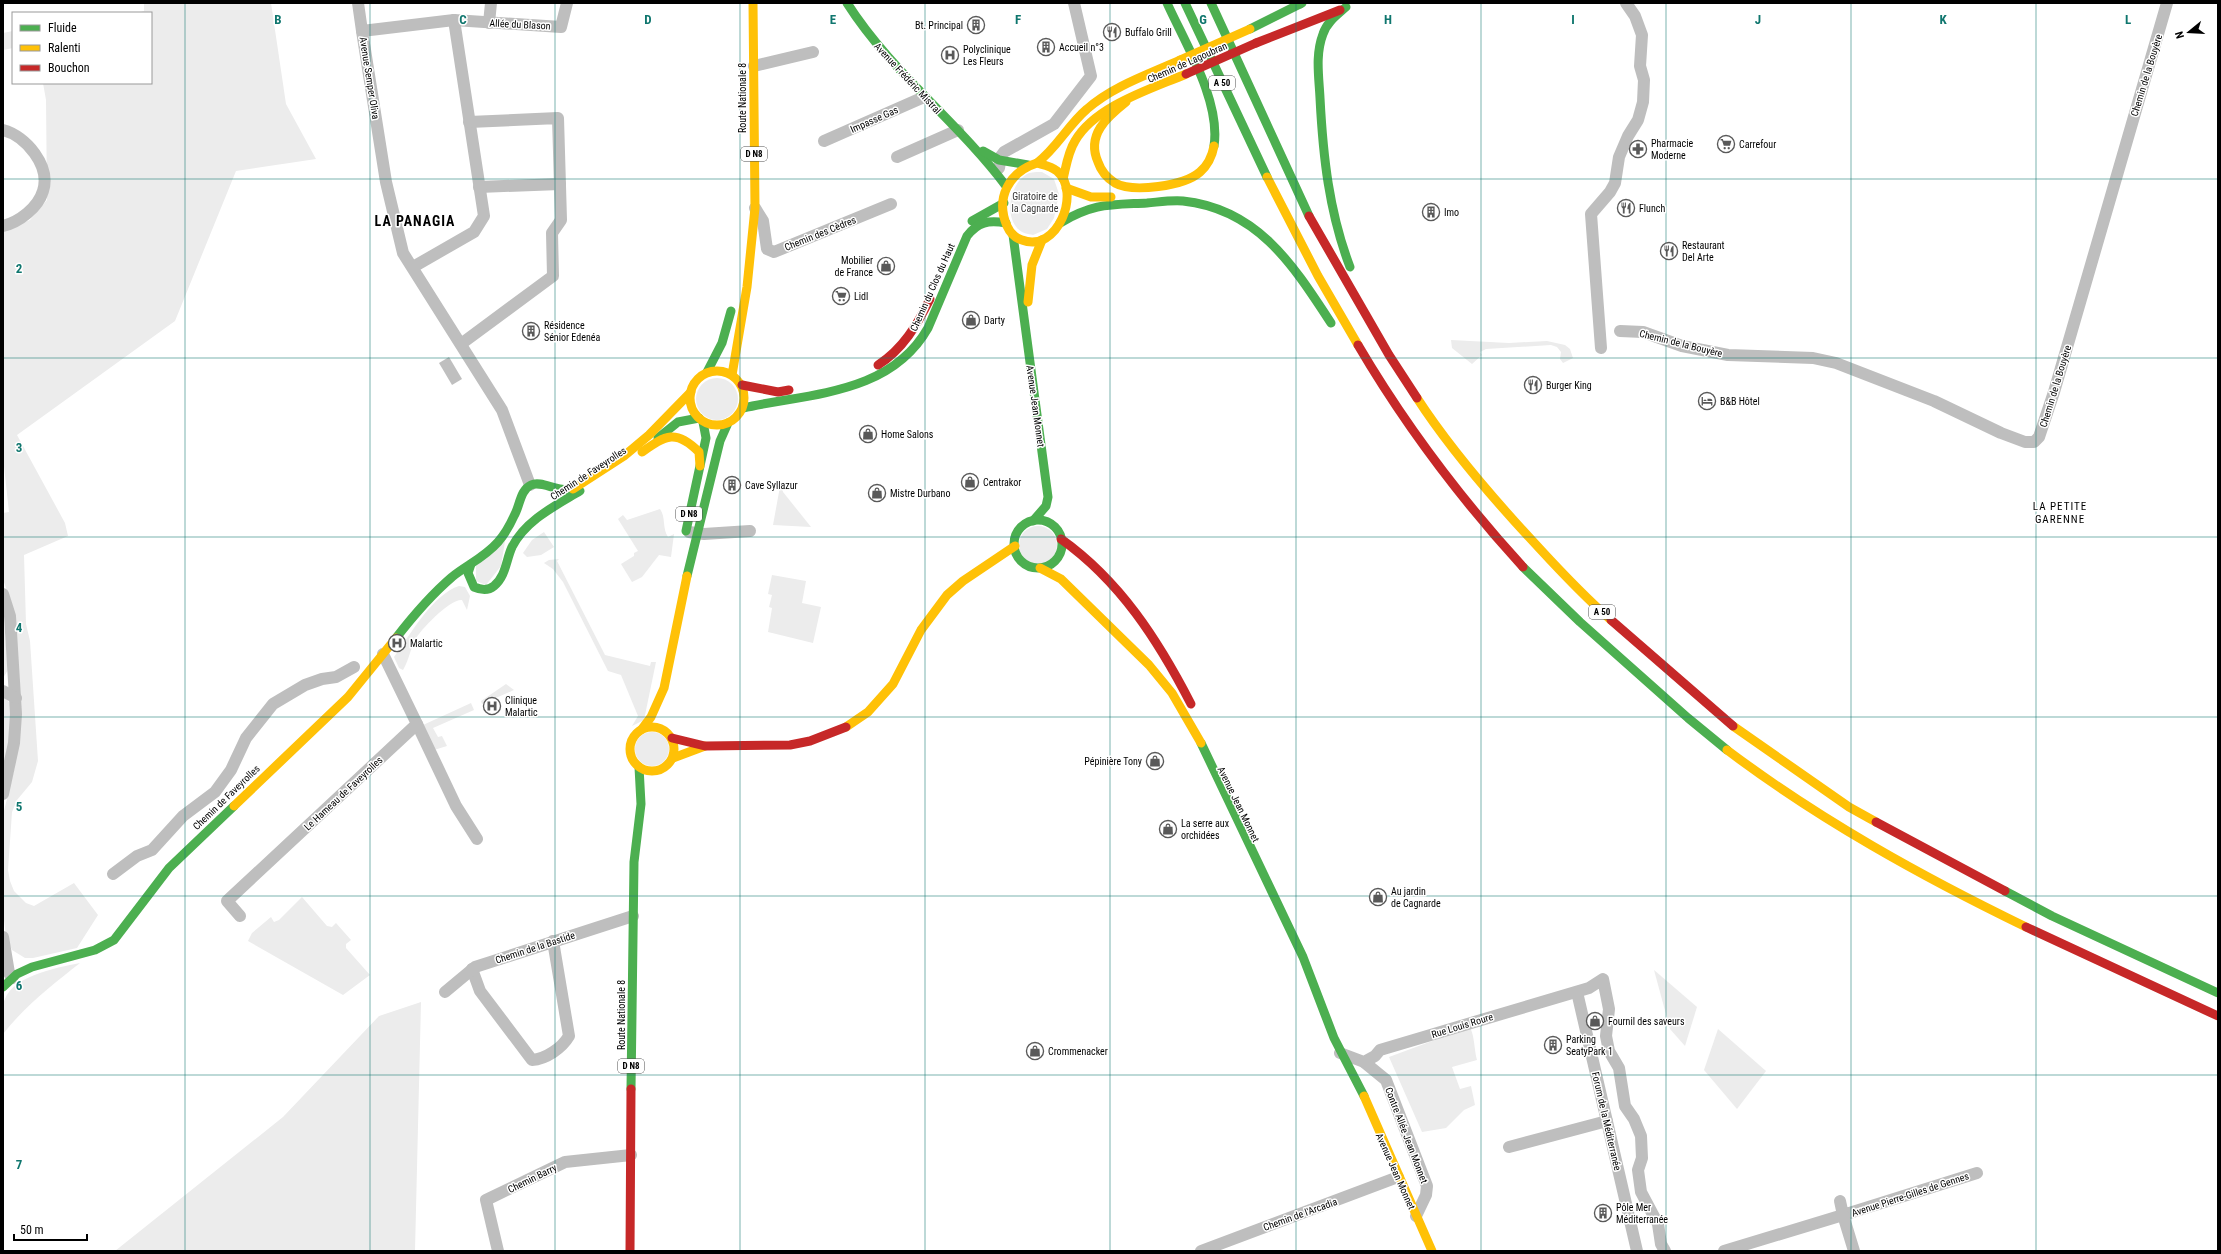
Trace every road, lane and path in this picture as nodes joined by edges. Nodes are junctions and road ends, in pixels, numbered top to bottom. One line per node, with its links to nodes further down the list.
1 (358, 3): 17 (street)
2 (491, 3): 15 (street)
3 (567, 3): 15 (street, Allée du Blason)
4 (752, 3): 19 (main road, Route Nationale 8 / D N8)
5 (847, 3): 20 (main road, Avenue Frédéric Mistral)
6 (1074, 3): 26 (street)
7 (1167, 3): 32 (main road)
8 (1185, 3): 66 (main road, A 50)
9 (1211, 3): 61 (main road, A 50)
10 (1300, 3): 16 (main road); 31 (main road, Chemin de Lagoubran, bridge)
11 (1626, 3): 54 (street)
12 (2168, 3): 51 (street, Chemin de la Bouyère)
13 (1350, 5): 16 (main road, Chemin de Lagoubran); 61 (main road)
14 (454, 20): 15 (street, Allée du Blason); 17 (street, Avenue Semper Oliva); 22 (street)
15 (489, 22)
16 (1290, 28): 21 (main road, Chemin de Lagoubran, bridge)
17 (362, 31): 47 (street, Avenue Semper Oliva)
18 (813, 52): 19 (street)
19 (754, 66): 40 (main road, Route Nationale 8 / D N8)
20 (924, 97): 24 (main road, Avenue Frédéric Mistral); 25 (street, Impasse Gas)
21 (1126, 102): 32 (main road); 33 (main road, Chemin de Lagoubran)
22 (469, 122): 35 (street); 36 (street)
23 (3, 130): 43 (street)
24 (958, 130): 27 (main road, Avenue Frédéric Mistral); 28 (street)
25 (824, 141)
26 (1014, 145): 29 (street); 30 (street)
27 (976, 146): 29 (main road, Avenue Frédéric Mistral); 34 (main road, Avenue Frédéric Mistral)
28 (897, 158)
29 (1000, 160): 30 (main road, Avenue Frédéric Mistral); 34 (street)
30 (1014, 163): 31 (main road, Avenue Frédéric Mistral)
31 (1033, 164): 33 (main road); 34 (main road)
32 (1196, 177): 37 (main road)
33 (1063, 179): 37 (main road)
34 (1003, 182): 38 (main road)
35 (560, 184): 36 (street); 53 (street)
36 (479, 186): 47 (street)
37 (1066, 188): 42 (main road)
38 (1004, 203): 41 (main road); 58 (main road, Chemin du Clos du Haut)
39 (891, 204): 40 (street, Chemin des Cèdres)
40 (754, 208): 46 (main road, Route Nationale 8 / D N8)
41 (1006, 223): 44 (main road); 60 (main road, Chemin du Clos du Haut)
42 (1060, 223): 45 (main road); 52 (main road)
43 (3, 226)
44 (1013, 235): 45 (main road); 50 (main road, Avenue Jean Monnet)
45 (1042, 240): 50 (main road, Avenue Jean Monnet)
46 (752, 242): 48 (main road, Route Nationale 8 / D N8); 56 (main road, Route Nationale 8 / D N8)
47 (413, 268): 53 (street, Avenue Semper Oliva)
48 (738, 281)
49 (733, 301): 55 (main road)
50 (1026, 331): 67 (main road, Avenue Jean Monnet)
51 (1620, 331)
52 (1336, 332)
53 (461, 344): 68 (street, Avenue Semper Oliva)
54 (1600, 348)
55 (707, 372): 56 (main road); 59 (main road)
56 (732, 375): 58 (main road)
57 (1370, 384): 66 (main road)
58 (742, 385): 60 (main road)
59 (691, 392): 62 (main road); 69 (main road, Chemin de Faveyrolles)
60 (743, 408): 63 (main road)
61 (1424, 409): 113 (main road, A 50)
62 (701, 420): 63 (main road); 64 (main road, Chemin de Faveyrolles); 65 (main road, D N8)
63 (728, 423): 74 (main road, D N8)
64 (638, 454): 65 (main road, Chemin de Faveyrolles); 70 (main road, Chemin de Faveyrolles)
65 (700, 466): 74 (main road, D N8)
66 (1443, 470): 115 (main road, A 50)
67 (1046, 481): 71 (main road, Avenue Jean Monnet); 72 (main road, Avenue Jean Monnet)
68 (530, 485): 69 (main road, Chemin de Faveyrolles); 78 (main road, Chemin de Faveyrolles)
69 (549, 488): 70 (main road)
70 (550, 510): 81 (main road, Chemin de Faveyrolles)
71 (1033, 521): 72 (main road); 76 (main road)
72 (1056, 529): 75 (main road)
73 (750, 531): 74 (street)
74 (688, 537): 84 (main road, D N8); 84 (main road, D N8)
75 (1061, 539): 79 (main road); 105 (main road, Avenue Jean Monnet)
76 (1014, 546): 77 (main road); 80 (main road)
77 (1023, 563): 79 (main road); 80 (main road)
78 (471, 564): 81 (main road); 82 (main road, Chemin de Faveyrolles)
79 (1040, 568): 118 (main road, Avenue Jean Monnet)
80 (981, 570): 93 (main road)
81 (470, 581): 82 (main road)
82 (442, 586): 85 (main road, Chemin de Faveyrolles)
83 (3, 594): 89 (street)
84 (679, 607): 87 (main road, D N8)
85 (383, 654): 90 (street); 107 (main road, Chemin de Faveyrolles)
86 (354, 667): 100 (street)
87 (665, 682): 91 (main road, D N8); 92 (main road, D N8)
88 (3, 691): 89 (street)
89 (16, 698): 97 (street)
90 (417, 724): 99 (street); 101 (street, Le Hameau de Faveyrolles)
91 (642, 729): 92 (main road); 95 (main road)
92 (670, 735): 93 (main road); 94 (main road)
93 (705, 746): 94 (main road)
94 (673, 758): 96 (main road)
95 (639, 767): 96 (main road); 98 (main road, Route Nationale 8 / D N8)
96 (663, 768): 98 (main road, Route Nationale 8 / D N8)
97 (3, 794)
98 (641, 804): 102 (main road, Route Nationale 8 / D N8)
99 (477, 839)
100 (113, 874)
101 (240, 916)
102 (633, 916): 104 (street, Chemin de la Bastide); 124 (main road, Route Nationale 8 / D N8)
103 (3, 937): 107 (street)
104 (553, 941): 106 (street, Chemin de la Bastide); 106 (street)
105 (1313, 955)
106 (472, 969): 111 (street, Chemin de la Bastide)
107 (12, 978): 109 (main road, Chemin de Faveyrolles)
108 (1323, 983): 114 (main road)
109 (3, 988)
110 (1589, 988): 112 (street, Rue Louis Roure); 137 (street, Forum de la Méditerranée)
111 (444, 992)
112 (1577, 992): 117 (street, Rue Louis Roure); 122 (street, Forum de la Méditerranée)
113 (2218, 993)
114 (1328, 995)
115 (2218, 1016)
116 (1343, 1034): 119 (main road, Avenue Jean Monnet)
117 (1380, 1050): 119 (street, Rue Louis Roure); 120 (street)
118 (1340, 1053): 119 (street); 121 (main road, Avenue Jean Monnet)
119 (1359, 1060): 120 (street, Contre Allée Jean Monnet); 121 (main road, Avenue Jean Monnet)
120 (1386, 1080): 129 (street, Contre Allée Jean Monnet)
121 (1366, 1100): 126 (main road, Avenue Jean Monnet)
122 (1607, 1121): 123 (street); 136 (street, Forum de la Méditerranée)
123 (1509, 1147)
124 (631, 1155): 131 (street, Chemin Barry); 132 (main road, Route Nationale 8 / D N8)
125 (1977, 1173): 128 (street, Avenue Pierre-Gilles de Gennes)
126 (1398, 1177): 129 (main road, Avenue Jean Monnet); 133 (street, Chemin de l'Arcadia)
127 (1840, 1201): 128 (street, Avenue Pierre-Gilles de Gennes)
128 (1843, 1215): 138 (street, Avenue Pierre-Gilles de Gennes); 139 (street)
129 (1416, 1216): 130 (main road, Avenue Jean Monnet)
130 (1428, 1242): 134 (main road, Avenue Jean Monnet); 135 (main road, Avenue Jean Monnet)
131 (498, 1251)
132 (630, 1251)
133 (1201, 1251)
134 (1432, 1251)
135 (1435, 1251)
136 (1637, 1251)
137 (1665, 1251)
138 (1724, 1251)
139 (1854, 1251)

